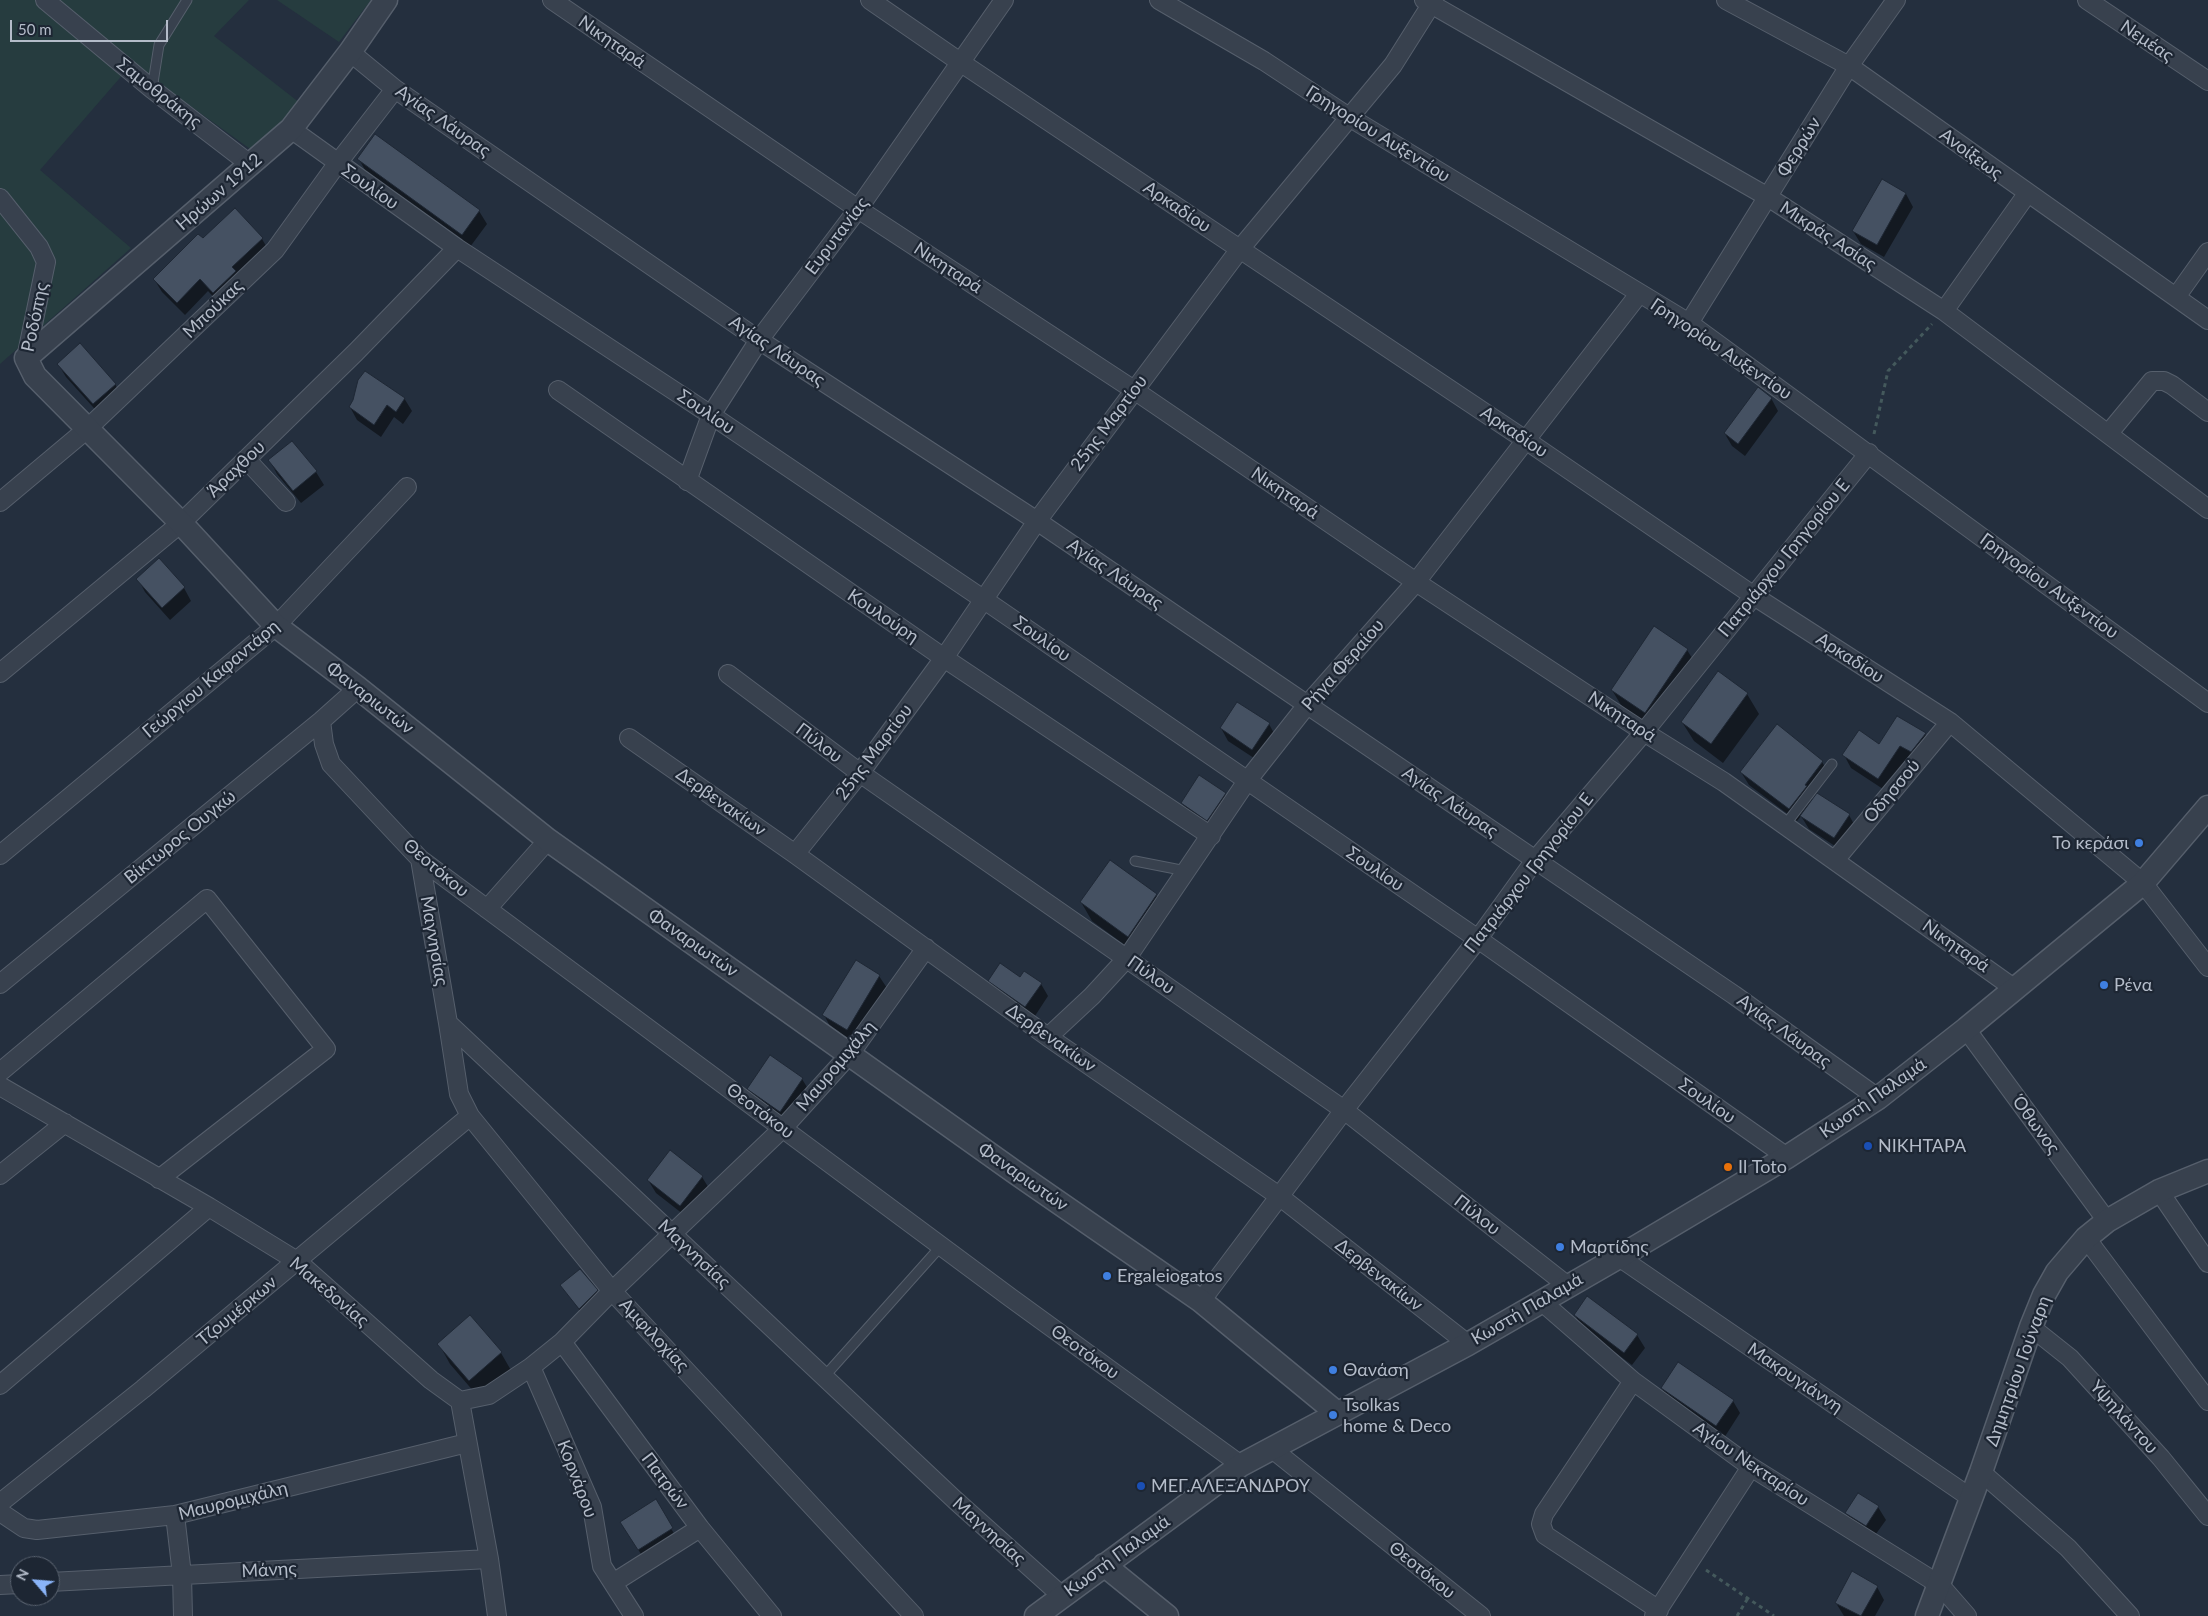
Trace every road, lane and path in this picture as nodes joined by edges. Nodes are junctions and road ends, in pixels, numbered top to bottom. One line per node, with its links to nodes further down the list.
1 (45, 0): 16 (street, Σαμοθράκης)
2 (187, 0): 16 (lane)
3 (386, 0): 12 (street, Ηρώων 1912)
4 (552, 0): 25 (street, Νικηταρά)
5 (870, 0): 13 (street, Αρκαδίου)
6 (1004, 0): 13 (street, Ευρυτανίας)
7 (1158, 0): 18 (street, Γρηγορίου Αυξεντίου)
8 (1726, 0): 14 (street, Ανοίξεως)
9 (1896, 0): 14 (street, Φερρών)
10 (2087, 0): 15 (street, Νεμέας)
11 (1430, 1): 18 (street, 25ης Μαρτίου); 23 (street, Μικράς Ασίας)
12 (350, 52): 17 (street, Αγίας Λάυρας); 19 (street, Ηρώων 1912)
13 (960, 62): 25 (street, Ευρυτανίας); 27 (street, Αρκαδίου)
14 (1849, 66): 22 (street, Ανοίξεως); 23 (street, Φερρών)
15 (2208, 81)
16 (152, 89): 21 (street, Σαμοθράκης)
17 (395, 89): 20 (street, Μπούκας); 34 (street, Αγίας Λάυρας)
18 (1349, 117): 27 (street, 25ης Μαρτίου); 29 (street, Γρηγορίου Αυξεντίου)
19 (291, 129): 20 (street, Σουλίου); 21 (street, Ηρώων 1912)
20 (337, 164): 26 (street, Σουλίου); 40 (street, Μπούκας)
21 (251, 165): 35 (street, Ηρώων 1912)
22 (2027, 194): 30 (street, Ανοίξεως); 31 (street)
23 (1768, 197): 31 (street, Μικράς Ασίας); 33 (street, Φερρών)
24 (0, 198): 35 (street, Ροδόπης)
25 (858, 209): 34 (street, Ευρυτανίας); 37 (street, Νικηταρά)
26 (457, 248): 39 (street, Σουλίου); 44 (street, Άραχθου)
27 (1240, 249): 37 (street, 25ης Μαρτίου); 42 (street, Αρκαδίου)
28 (2208, 252): 30 (street)
29 (1640, 294): 33 (street, Γρηγορίου Αυξεντίου); 42 (street, Ρήγα Φεραίου)
30 (2176, 297): 32 (street, Ανοίξεως)
31 (1944, 311): 41 (street, Μικράς Ασίας); 43 (path)
32 (2208, 320)
33 (1689, 323): 43 (street, Γρηγορίου Αυξεντίου)
34 (759, 340): 39 (street, Ευρυτανίας); 50 (street, Αγίας Λάυρας)
35 (26, 358): 40 (street, Ροδόπης)
36 (558, 390): 45 (street, Κουλούρη)
37 (1134, 390): 50 (street, 25ης Μαρτίου); 52 (street, Νικηταρά)
38 (2208, 412): 41 (street)
39 (711, 415): 45 (street, Ευρυτανίας); 54 (street, Σουλίου)
40 (86, 430): 47 (street, Μπούκας); 51 (street, Φαναριωτών)
41 (2108, 434): 49 (street, Μικράς Ασίας)
42 (1527, 441): 52 (street, Ρήγα Φεραίου); 53 (street, Αρκαδίου)
43 (1869, 453): 53 (street, Πατριάρχου Γρηγορίου Ε); 60 (street, Γρηγορίου Αυξεντίου)
44 (246, 459): 48 (street); 51 (street, Άραχθου)
45 (686, 481): 56 (street, Κουλούρη)
46 (407, 487): 55 (street, Γεώργιου Καφαντάρη)
47 (0, 502)
48 (286, 502)
49 (2208, 509)
50 (1037, 521): 54 (street, 25ης Μαρτίου); 61 (street, Αγίας Λάυρας)
51 (180, 523): 55 (street, Φαναριωτών); 57 (street, Άραχθου)
52 (1416, 582): 61 (street, Ρήγα Φεραίου); 64 (street, Νικηταρά)
53 (1754, 596): 63 (street, Αρκαδίου); 64 (street, Πατριάρχου Γρηγορίου Ε)
54 (983, 599): 56 (street, 25ης Μαρτίου); 68 (street, Σουλίου)
55 (276, 626): 59 (street, Φαναριωτών); 73 (street, Γεώργιου Καφαντάρη)
56 (944, 658): 67 (street, 25ης Μαρτίου); 71 (street, Κουλούρη)
57 (0, 673)
58 (728, 674): 67 (street, Πύλου)
59 (358, 688): 62 (street, Βίκτωρος Ουγκώ); 72 (street, Φαναριωτών)
60 (2208, 703)
61 (1307, 705): 68 (street, Ρήγα Φεραίου); 76 (street, Αγίας Λάυρας)
62 (320, 721): 75 (street, Θεοτόκου); 86 (street, Βίκτωρος Ουγκώ)
63 (1950, 722): 77 (street, Οδησσού); 80 (street, Αρκαδίου)
64 (1644, 732): 70 (street, Νικηταρά); 76 (street, Πατριάρχου Γρηγορίου Ε)
65 (629, 738): 74 (street, Δερβενακίων)
66 (1832, 764): 70 (lane)
67 (860, 773): 74 (street, 25ης Μαρτίου); 84 (street, Πύλου)
68 (1247, 781): 71 (street, Ρήγα Φεραίου); 82 (street, Σουλίου)
69 (2208, 807): 80 (street, Κωστή Παλαμά)
70 (1785, 825): 77 (street, Νικηταρά)
71 (1211, 836): 79 (street, Ρήγα Φεραίου)
72 (548, 840): 81 (street); 91 (street, Φαναριωτών)
73 (1, 852)
74 (795, 854): 83 (street, Δερβενακίων)
75 (420, 859): 81 (street, Θεοτόκου); 88 (street, Μαγνησίας)
76 (1535, 860): 82 (street, Πατριάρχου Γρηγορίου Ε); 94 (street, Αγίας Λάυρας)
77 (1835, 860): 87 (street, Νικηταρά)
78 (1135, 861): 79 (lane)
79 (1186, 871): 84 (street, Ρήγα Φεραίου)
80 (2144, 883): 85 (street, Αρκαδίου); 87 (street, Κωστή Παλαμά)
81 (487, 909): 98 (street, Θεοτόκου)
82 (1478, 939): 95 (street, Πατριάρχου Γρηγορίου Ε); 99 (street, Σουλίου)
83 (926, 948): 90 (street, Δερβενακίων); 91 (street, Μαυρομιχάλη)
84 (1127, 958): 90 (street, Ρήγα Φεραίου); 95 (street, Πύλου)
85 (2208, 967)
86 (0, 984)
87 (2015, 989): 89 (street, Κωστή Παλαμά)
88 (448, 1023): 96 (street, Αμφιλοχίας); 107 (street, Μαγνησίας)
89 (1966, 1029): 94 (street, Κωστή Παλαμά); 106 (street, Όθωνος)
90 (1048, 1037): 104 (street, Δερβενακίων)
91 (850, 1054): 98 (street, Μαυρομιχάλη); 115 (street, Φαναριωτών)
92 (0, 1072): 102 (street)
93 (0, 1086): 97 (street, Μακεδονίας)
94 (1878, 1098): 99 (street, Κωστή Παλαμά)
95 (1344, 1110): 104 (street, Πατριάρχου Γρηγορίου Ε); 113 (street, Πύλου)
96 (470, 1116): 111 (street, Τζουμέρκων); 114 (street, Αμφιλοχίας)
97 (65, 1123): 101 (street); 102 (street, Μακεδονίας)
98 (783, 1128): 107 (street, Μαυρομιχάλη); 109 (street, Θεοτόκου)
99 (1787, 1157): 110 (street, Κωστή Παλαμά)
100 (2208, 1171): 103 (street, Δημητρίου Γούναρη)
101 (0, 1175)
102 (160, 1178): 105 (street, Μακεδονίας)
103 (2159, 1191): 106 (street, Δημητρίου Γούναρη); 112 (street)
104 (1279, 1196): 115 (street, Πατριάρχου Γρηγορίου Ε); 119 (street, Δερβενακίων)
105 (209, 1207): 111 (street, Μακεδονίας); 123 (street)
106 (2107, 1221): 108 (street, Δημητρίου Γούναρη)
107 (673, 1234): 114 (street, Μαυρομιχάλη); 121 (street, Μαγνησίας)
108 (2086, 1238): 117 (street, Δημητρίου Γούναρη); 124 (street)
109 (941, 1246): 121 (lane); 129 (street, Θεοτόκου)
110 (1619, 1257): 113 (street, Κωστή Παλαμά); 132 (street, Μακρυγιάννη)
111 (297, 1262): 125 (street, Μακεδονίας); 133 (street, Τζουμέρκων)
112 (2208, 1263)
113 (1568, 1286): 116 (street, Κωστή Παλαμά)
114 (612, 1291): 118 (street, Μαυρομιχάλη); 152 (street, Αμφιλοχίας)
115 (1200, 1301): 126 (street, Φαναριωτών)
116 (1541, 1301): 119 (street, Κωστή Παλαμά); 122 (street, Αγίου Νεκταρίου)
117 (2031, 1328): 131 (street, Δημητρίου Γούναρη); 136 (street, Υψηλάντου)
118 (562, 1342): 120 (street, Μαυρομιχάλη); 137 (street, Πατρών)
119 (1468, 1344): 126 (street, Κωστή Παλαμά)
120 (531, 1367): 125 (street, Μαυρομιχάλη); 143 (street, Κορνάρου)
121 (824, 1377): 145 (street, Μαγνησίας)
122 (1633, 1381): 130 (street, Αγίου Νεκταρίου); 147 (street)
123 (0, 1385)
124 (2208, 1400)
125 (460, 1401): 127 (street)
126 (1337, 1413): 128 (street, Κωστή Παλαμά)
127 (468, 1442): 135 (street, Μαυρομιχάλη); 138 (street)
128 (1271, 1448): 129 (street, Κωστή Παλαμά); 155 (street, Θεοτόκου)
129 (1241, 1465): 140 (street, Κωστή Παλαμά)
130 (1750, 1467): 139 (street); 144 (street, Αγίου Νεκταρίου)
131 (1981, 1472): 132 (street, Δημητρίου Γούναρη); 160 (street)
132 (1971, 1498): 144 (street, Δημητρίου Γούναρη)
133 (0, 1502)
134 (0, 1512): 135 (street, Μαυρομιχάλη)
135 (175, 1515): 141 (street)
136 (2208, 1516)
137 (700, 1528): 143 (street); 151 (street, Πατρών)
138 (489, 1559): 141 (street, Μάνης); 149 (street)
139 (1690, 1560): 146 (path); 147 (street)
140 (1104, 1565): 145 (street, Κωστή Παλαμά); 154 (street)
141 (182, 1575): 142 (street, Μάνης); 148 (street)
142 (60, 1581)
143 (612, 1583): 150 (street, Κορνάρου)
144 (1940, 1585): 158 (street, Δημητρίου Γούναρη); 159 (street, Αγίου Νεκταρίου)
145 (1062, 1596): 153 (street, Κωστή Παλαμά)
146 (1748, 1598): 156 (path); 157 (path)
147 (1657, 1613)
148 (183, 1616)
149 (497, 1616)
150 (634, 1616)
151 (772, 1616)
152 (914, 1616)
153 (1036, 1616)
154 (1167, 1616)
155 (1481, 1616)
156 (1737, 1616)
157 (1774, 1616)
158 (1927, 1616)
159 (1967, 1616)
160 (2130, 1616)

